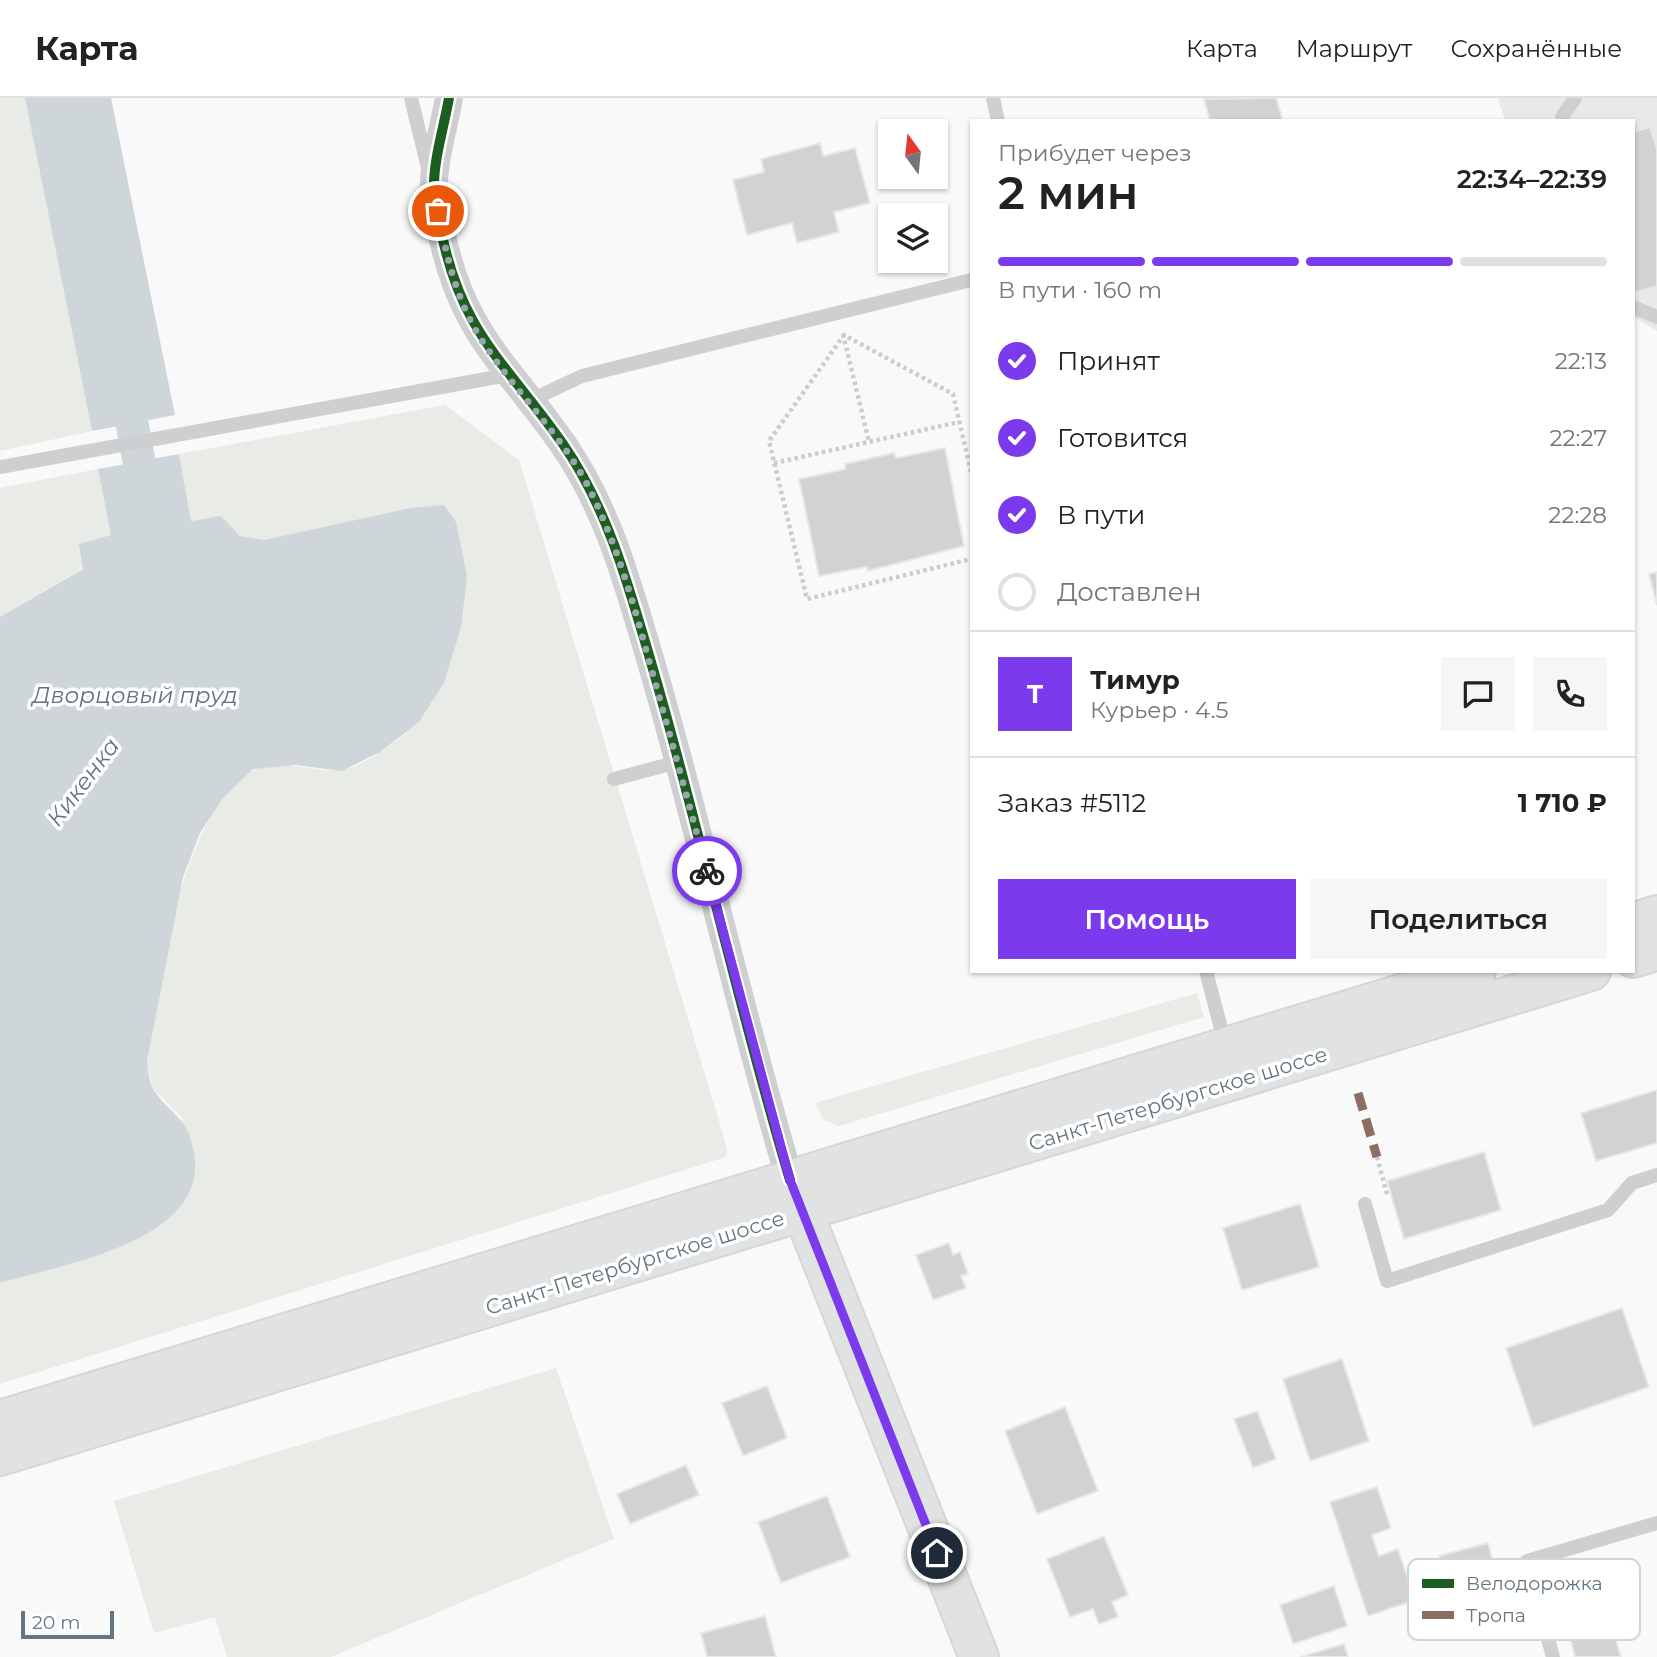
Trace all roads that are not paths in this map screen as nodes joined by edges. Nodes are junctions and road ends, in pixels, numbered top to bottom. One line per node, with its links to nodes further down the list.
1 (411, 98): 7 (lane)
2 (449, 98): 7 (street)
3 (993, 98): 5 (lane)
4 (1575, 98): 6 (lane)
5 (998, 119)
6 (1562, 119)
7 (434, 190): 11 (street)
8 (970, 280): 12 (lane)
9 (1635, 308): 10 (lane)
10 (1657, 317)
11 (508, 375): 12 (street); 13 (lane)
12 (529, 401): 14 (street)
13 (0, 467)
14 (678, 762): 15 (lane); 25 (street)
15 (614, 779)
16 (1657, 915): 17 (main road)
17 (1635, 922)
18 (1657, 950): 19 (main road)
19 (1635, 957)
20 (1207, 973): 23 (lane)
21 (1469, 973): 23 (main road, Санкт-Петербургское шоссе)
22 (1584, 973): 25 (main road, Санкт-Петербургское шоссе)
23 (1226, 1047): 25 (main road, Санкт-Петербургское шоссе)
24 (1657, 1175): 26 (lane)
25 (796, 1196): 27 (main road, Санкт-Петербургское шоссе); 33 (main road)
26 (1365, 1204)
27 (72, 1416): 28 (main road, Санкт-Петербургское шоссе); 29 (main road, Санкт-Петербургское шоссе)
28 (0, 1420)
29 (0, 1456)
30 (1657, 1523): 31 (lane)
31 (1537, 1559)
32 (1548, 1640): 34 (lane)
33 (979, 1657)
34 (1553, 1657)

